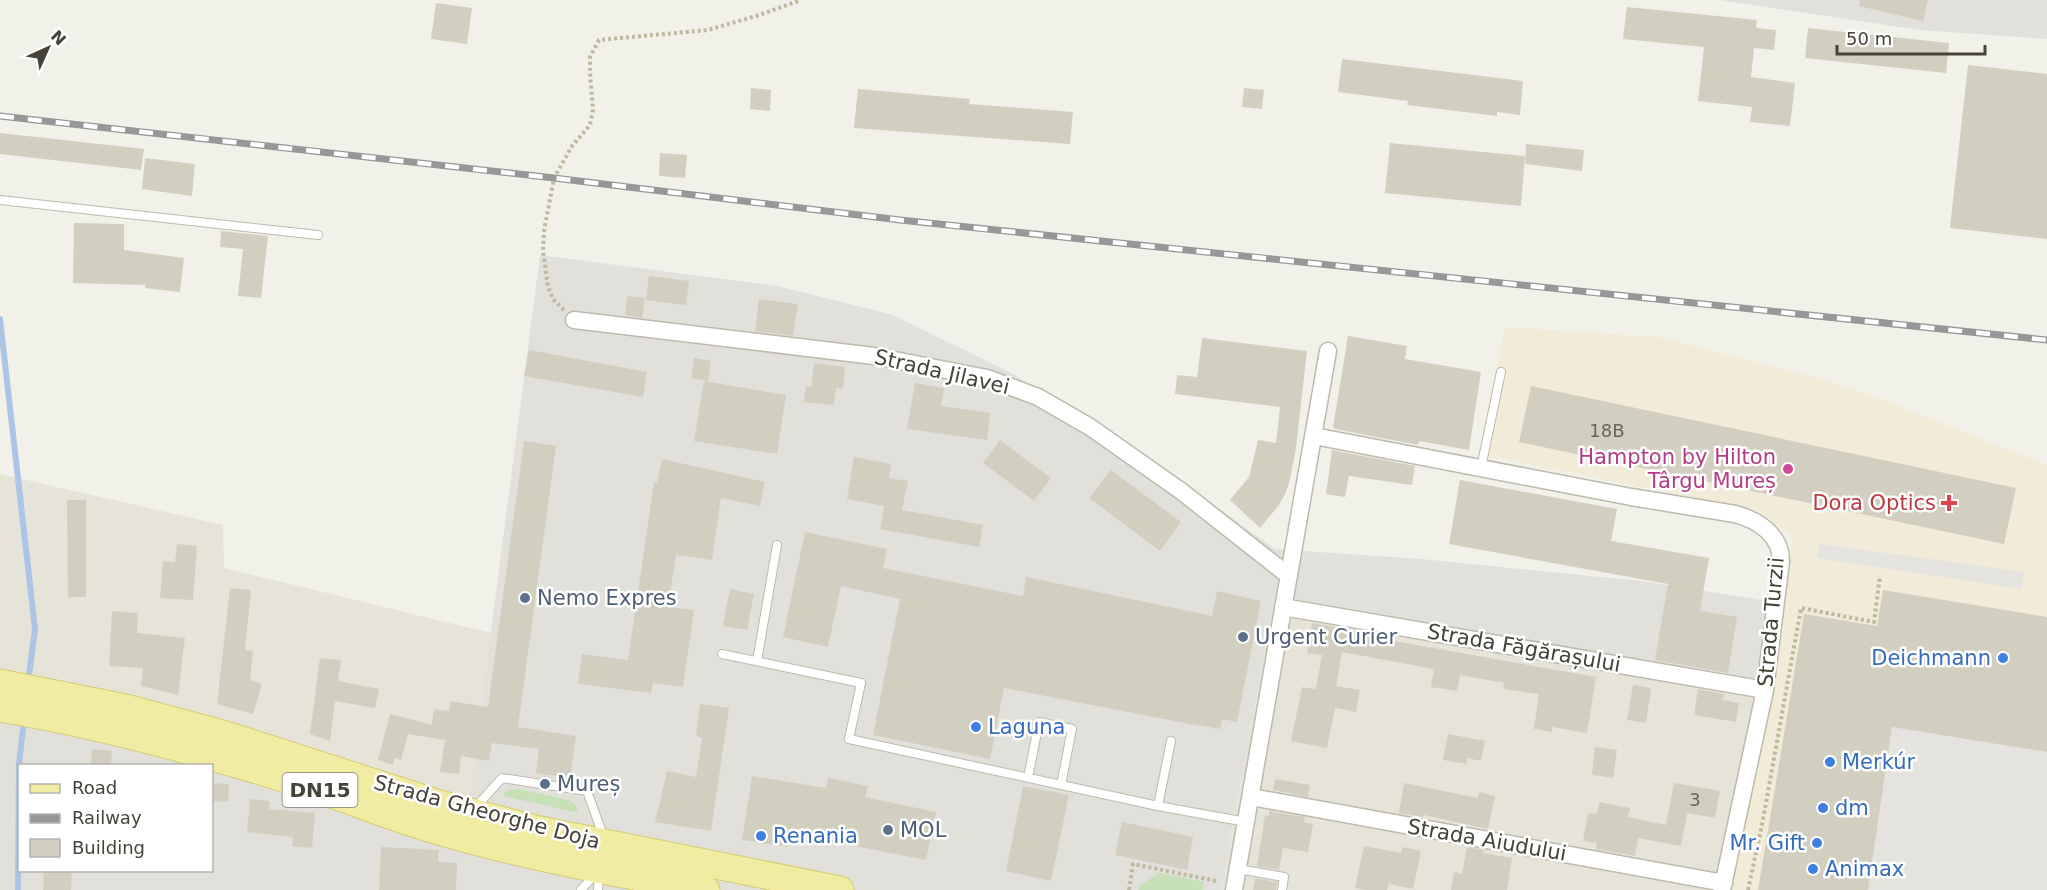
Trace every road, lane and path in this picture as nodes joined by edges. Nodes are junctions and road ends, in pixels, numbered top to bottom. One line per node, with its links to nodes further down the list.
1 (801, 0): 4 (path)
2 (0, 200): 3 (lane)
3 (318, 235)
4 (574, 320): 10 (street, Strada Jilavei)
5 (1328, 351): 7 (street)
6 (1501, 372): 8 (lane)
7 (1314, 436): 8 (street, Strada Turzii); 10 (street)
8 (1481, 468): 15 (street, Strada Turzii)
9 (777, 545): 14 (lane)
10 (1289, 576): 12 (street)
11 (1880, 576): 35 (path)
12 (1284, 607): 15 (street, Strada Făgărașului); 21 (street)
13 (722, 654): 14 (lane)
14 (757, 661): 19 (lane)
15 (1765, 690): 28 (street, Strada Turzii)
16 (2, 696): 17 (main road, Strada Gheorghe Doja / DN15)
17 (41, 703): 23 (main road, Strada Gheorghe Doja / DN15); 25 (main road, Strada Gheorghe Doja / DN15)
18 (1171, 741): 22 (lane)
19 (1028, 778): 20 (lane); 20 (lane)
20 (1061, 785): 22 (lane)
21 (1251, 797): 24 (street); 28 (street, Strada Aiudului)
22 (1158, 806): 24 (lane)
23 (471, 812): 25 (main road, Strada Gheorghe Doja / DN15); 25 (lane)
24 (1246, 822): 26 (street)
25 (602, 863): 30 (lane); 31 (main road, Strada Gheorghe Doja / DN15); 32 (main road, Strada Gheorghe Doja / DN15)
26 (1238, 869): 29 (street); 34 (lane)
27 (1216, 881): 33 (path)
28 (1723, 886)
29 (1238, 889)
30 (581, 890)
31 (706, 890)
32 (840, 890)
33 (1129, 890)
34 (1282, 890)
35 (1748, 890)

